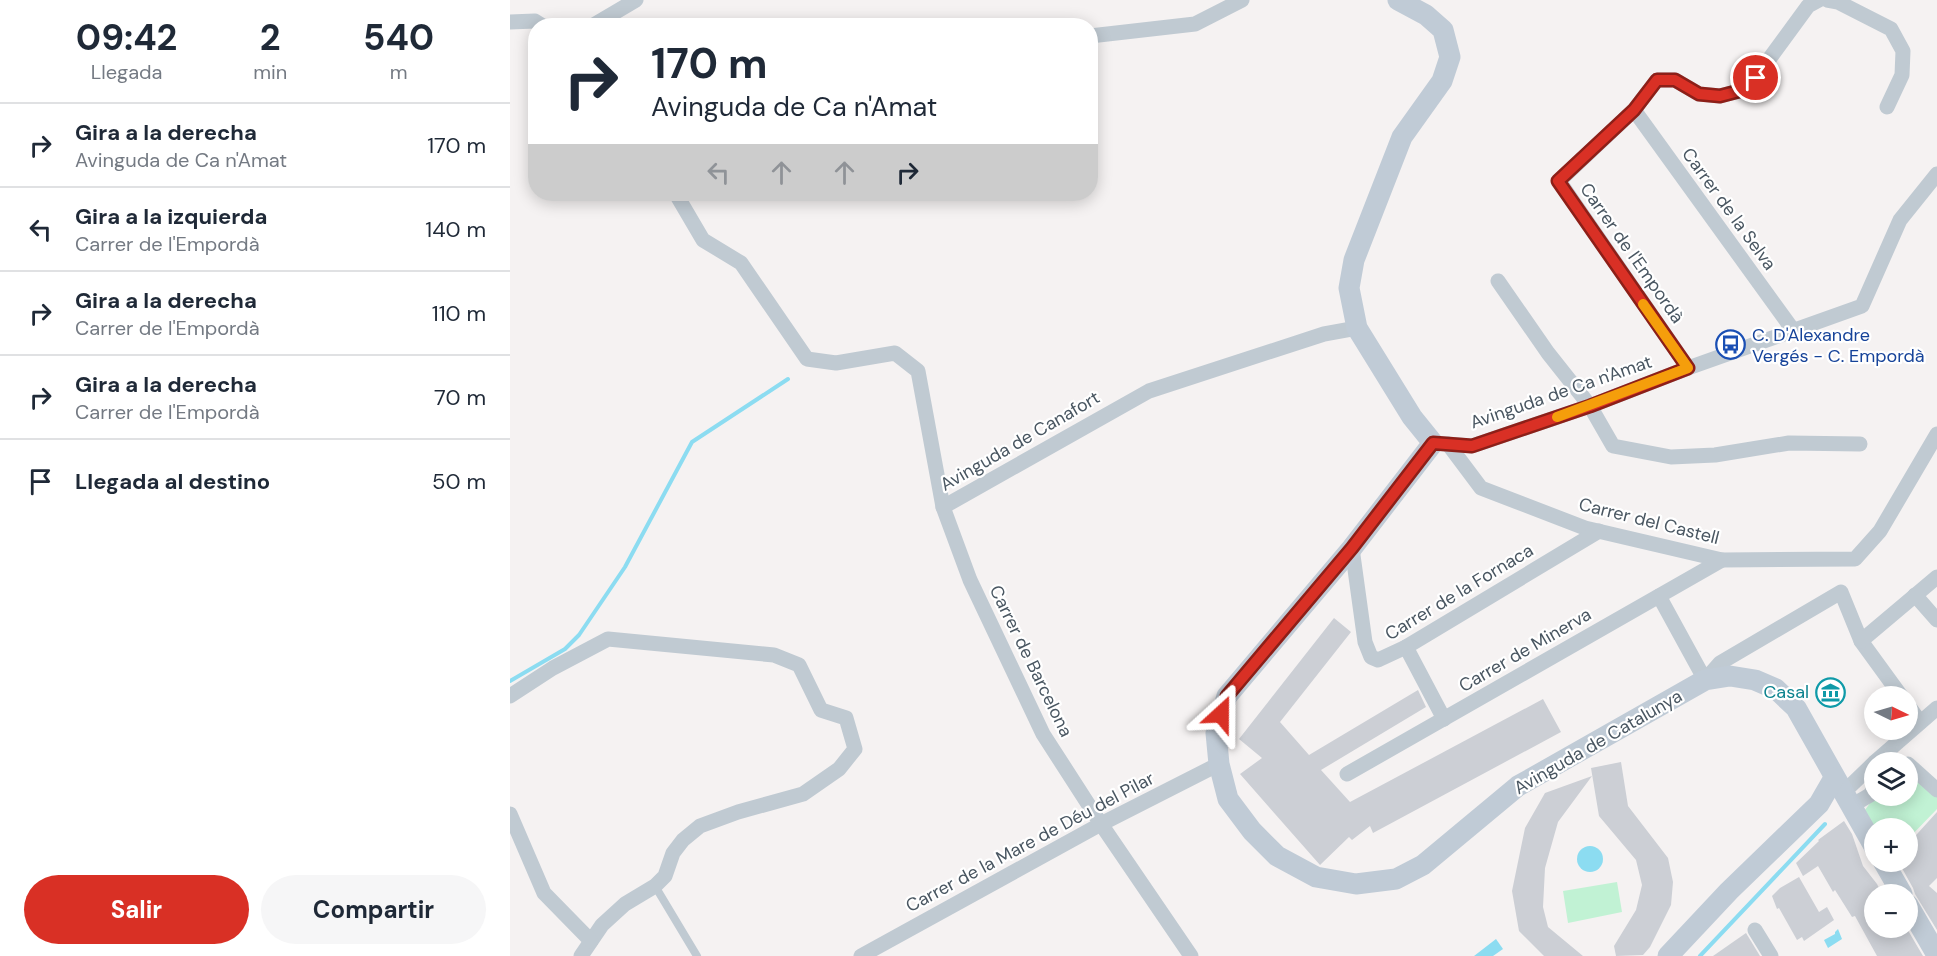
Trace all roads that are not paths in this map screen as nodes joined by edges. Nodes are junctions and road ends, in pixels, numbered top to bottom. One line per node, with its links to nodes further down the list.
1 (636, 0): 6 (street)
2 (1242, 0): 9 (street)
3 (1398, 0): 15 (street)
4 (1819, 0): 11 (street, Carrer de l'Empordà)
5 (1827, 0): 10 (street)
6 (606, 18)
7 (528, 21): 8 (street)
8 (510, 22)
9 (1098, 35)
10 (1887, 107)
11 (1634, 110): 16 (street, Carrer de la Selva); 17 (street, Carrer de l'Empordà)
12 (1937, 174): 16 (street, Avinguda de Ca n'Amat)
13 (680, 201): 22 (street, Avinguda de Canafort)
14 (1498, 281): 18 (street)
15 (1357, 328): 20 (street); 22 (street, Avinguda de Canafort)
16 (1792, 330): 17 (street, Avinguda de Ca n'Amat)
17 (1688, 368): 18 (street, Avinguda de Ca n'Amat)
18 (1590, 406): 20 (street, Avinguda de Ca n'Amat); 21 (street)
19 (1937, 434): 25 (street, Carrer del Castell)
20 (1440, 444): 23 (street, Carrer del Castell); 24 (street, Avinguda de Catalunya)
21 (1860, 444)
22 (943, 507): 48 (street, Carrer de Barcelona)
23 (1599, 531): 25 (street, Carrer del Castell); 31 (street, Carrer de la Fornaca)
24 (1352, 548): 31 (street, Carrer de la Fornaca); 40 (street, Avinguda de Catalunya)
25 (1722, 560): 28 (street, Carrer de Minerva)
26 (1937, 577): 27 (street)
27 (1915, 595): 29 (street); 30 (street)
28 (1659, 596): 32 (street); 36 (street, Carrer de Minerva)
29 (1937, 620)
30 (1861, 641): 32 (street); 33 (street)
31 (1406, 647): 36 (street)
32 (1705, 680): 40 (street, Avinguda de Catalunya); 45 (street, Avinguda de Catalunya)
33 (1895, 686)
34 (510, 696): 50 (street)
35 (1937, 708): 38 (street)
36 (1444, 719): 43 (street, Carrer de Minerva)
37 (1918, 719): 38 (street)
38 (1920, 722): 39 (street)
39 (1894, 752)
40 (1219, 764): 48 (street, Carrer de la Mare de Déu del Pilar)
41 (1864, 772): 45 (street)
42 (1918, 773): 44 (street)
43 (1347, 774)
44 (1937, 790)
45 (1843, 792): 46 (street); 49 (street, Avinguda de Catalunya); 59 (street)
46 (1864, 794)
47 (510, 814): 53 (street)
48 (1101, 824): 57 (street, Carrer de la Mare de Déu del Pilar); 58 (street, Carrer de Barcelona)
49 (1864, 829)
50 (655, 886): 53 (street); 56 (lane)
51 (1918, 922): 54 (street)
52 (1755, 930): 60 (street)
53 (591, 941): 55 (street)
54 (1937, 955)
55 (581, 956)
56 (697, 956)
57 (862, 956)
58 (1191, 956)
59 (1668, 956)
60 (1771, 956)

